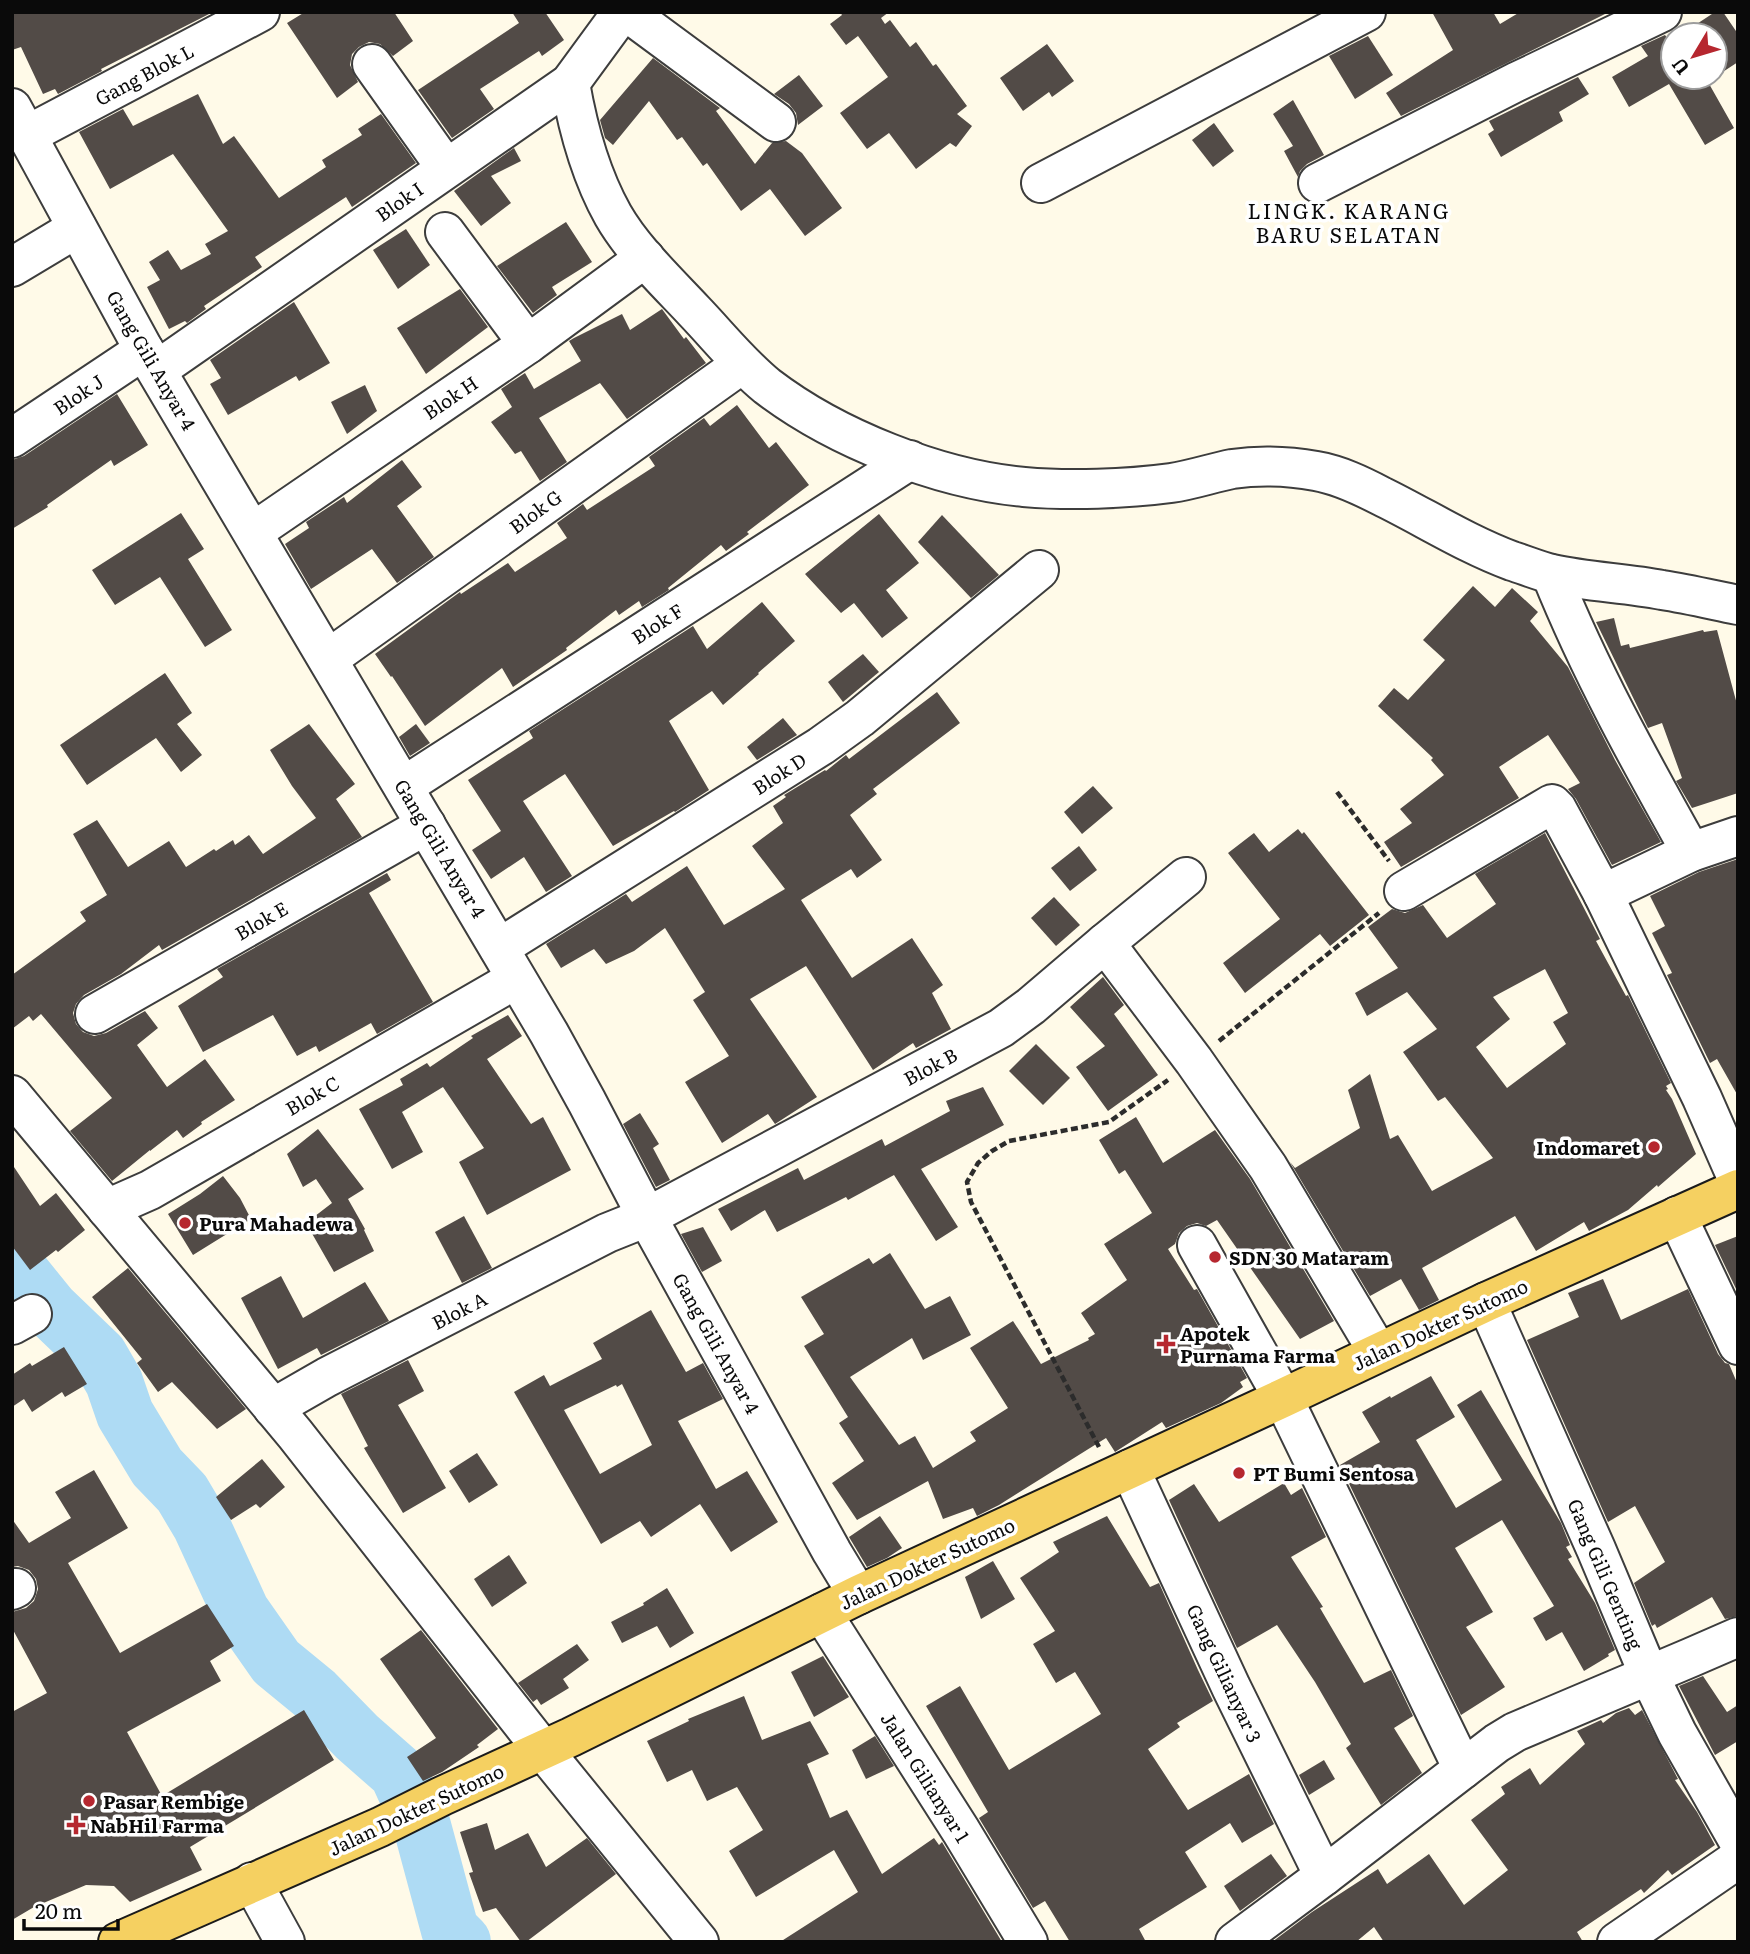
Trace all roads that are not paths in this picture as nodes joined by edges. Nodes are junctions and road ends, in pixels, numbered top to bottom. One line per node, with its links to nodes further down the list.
1 (260, 12): 7 (street, Gang Blok L)
2 (624, 12): 6 (street, Blok I); 8 (street, Blok I)
3 (1366, 12): 10 (street)
4 (1661, 12): 11 (street)
5 (372, 64): 9 (street)
6 (570, 83): 9 (street, Blok I); 14 (street)
7 (20, 122): 12 (street, Gang Gili Anyar 4)
8 (776, 122)
9 (446, 167): 17 (street, Blok I)
10 (1041, 183)
11 (1318, 183)
12 (77, 228): 15 (street); 17 (street, Gang Gili Anyar 4)
13 (444, 232): 16 (street)
14 (645, 258): 16 (street, Blok H); 18 (street)
15 (12, 267)
16 (528, 344): 21 (street, Blok H)
17 (151, 360): 19 (street, Blok J); 21 (street, Gang Gili Anyar 4)
18 (742, 363): 20 (street); 25 (street, Blok G)
19 (12, 438)
20 (910, 460): 23 (street); 26 (street, Blok F)
21 (253, 532): 25 (street, Gang Gili Anyar 4)
22 (1039, 570): 34 (street, Blok D)
23 (1551, 574): 24 (street); 29 (street)
24 (1738, 605)
25 (328, 659): 26 (street, Gang Gili Anyar 4)
26 (404, 786): 27 (street, Gang Gili Anyar 4)
27 (426, 825): 34 (street, Gang Gili Anyar 4); 35 (street, Blok E)
28 (1738, 836): 29 (street)
29 (1691, 852): 32 (street)
30 (1186, 877): 33 (street, Blok B)
31 (1404, 891): 32 (street)
32 (1603, 894): 37 (street)
33 (1105, 943): 41 (street, Blok B); 45 (street)
34 (508, 964): 39 (street, Blok C); 41 (street, Gang Gili Anyar 4)
35 (95, 1014)
36 (12, 1095): 39 (street)
37 (1738, 1180)
38 (1738, 1189): 40 (main road, Jalan Dokter Sutomo)
39 (107, 1209): 47 (street)
40 (1677, 1216): 43 (main road, Jalan Dokter Sutomo); 44 (street)
41 (648, 1217): 47 (street, Blok A); 49 (street, Gang Gili Anyar 4)
42 (1197, 1245): 46 (street)
43 (1486, 1302): 45 (main road, Jalan Dokter Sutomo); 52 (street, Gang Gili Genting)
44 (1738, 1345)
45 (1378, 1352): 46 (main road, Jalan Dokter Sutomo)
46 (1283, 1398): 48 (main road, Jalan Dokter Sutomo); 54 (street)
47 (284, 1402): 53 (street)
48 (1122, 1472): 49 (main road, Jalan Dokter Sutomo); 57 (street, Gang Gilianyar 3)
49 (858, 1595): 50 (main road, Jalan Dokter Sutomo)
50 (822, 1613): 53 (main road, Jalan Dokter Sutomo); 62 (street, Jalan Gilianyar 1)
51 (1738, 1637): 52 (street)
52 (1649, 1675): 54 (street); 55 (street, Gang Gili Genting)
53 (557, 1744): 58 (main road, Jalan Dokter Sutomo); 61 (street)
54 (1463, 1769): 57 (street)
55 (1738, 1840)
56 (1738, 1858): 64 (street)
57 (1324, 1876): 63 (street)
58 (252, 1882): 59 (main road, Jalan Dokter Sutomo); 60 (street)
59 (118, 1942)
60 (285, 1942)
61 (699, 1942)
62 (1028, 1942)
63 (1235, 1942)
64 (1617, 1942)

